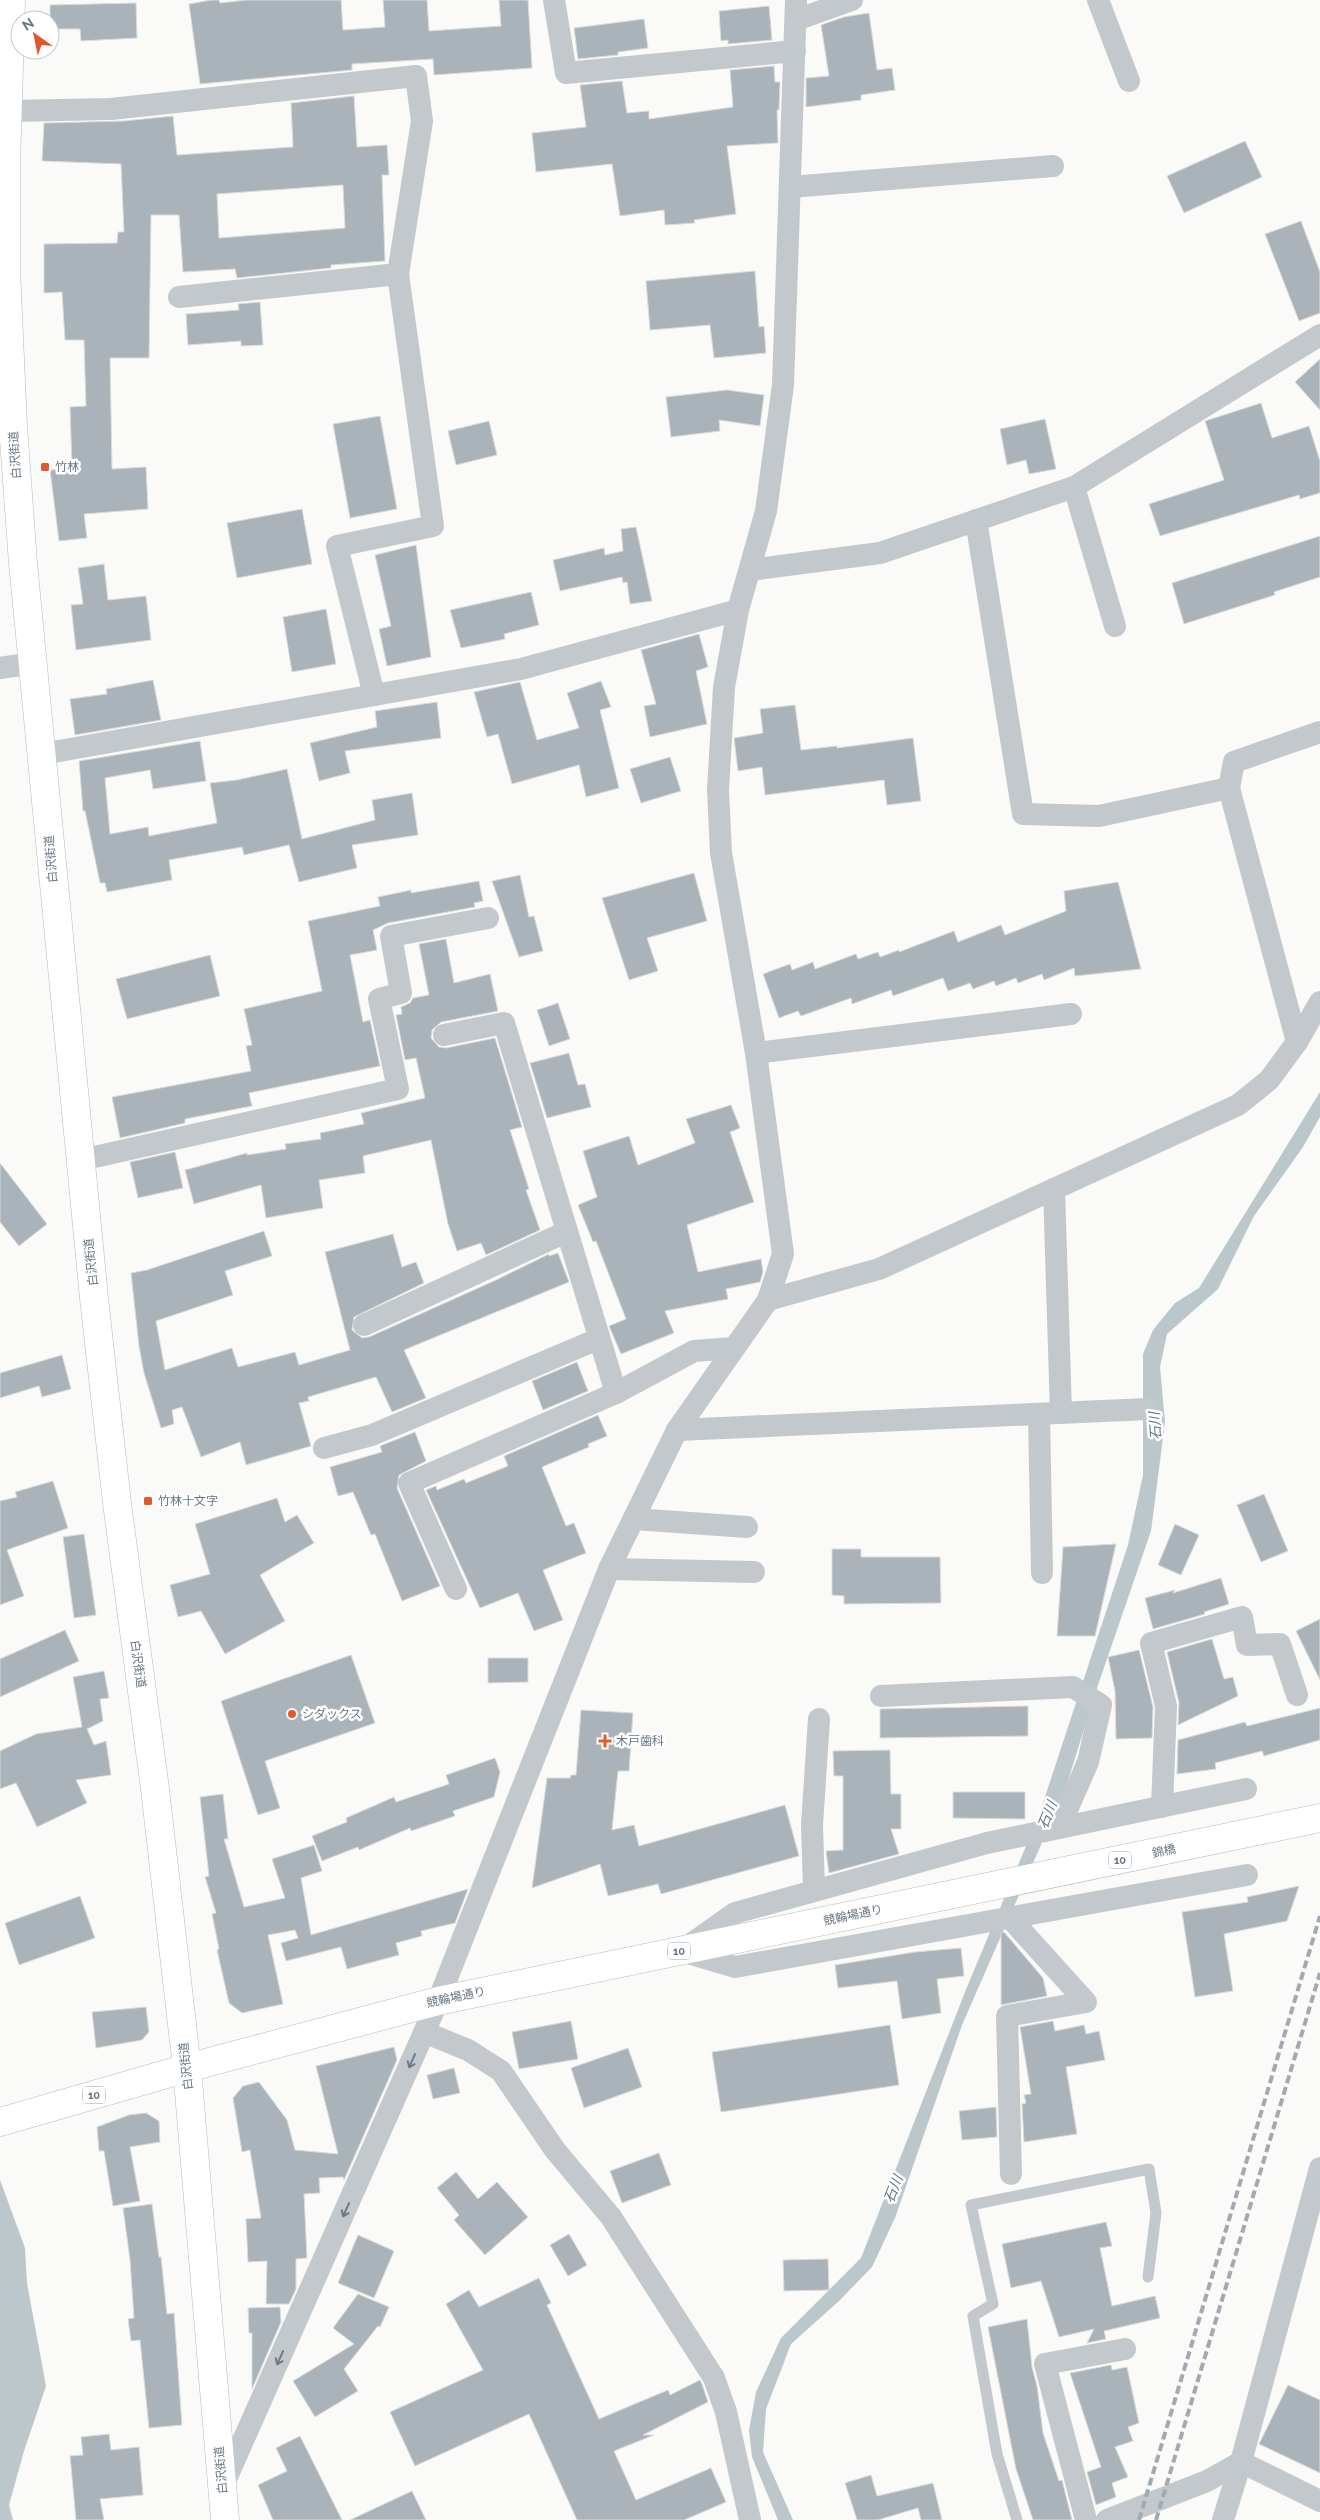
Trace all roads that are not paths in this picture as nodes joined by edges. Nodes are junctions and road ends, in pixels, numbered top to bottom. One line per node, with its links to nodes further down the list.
1 (11, 0): 7 (main road, 白沢街道)
2 (554, 0): 6 (street)
3 (852, 0): 5 (street)
4 (1098, 0): 8 (street)
5 (796, 10): 6 (street)
6 (795, 51): 11 (street)
7 (5, 54): 9 (main road, 白沢街道)
8 (1129, 81)
9 (8, 111): 12 (street); 20 (main road, 白沢街道)
10 (1053, 166): 11 (street)
11 (790, 187): 17 (street)
12 (398, 274): 13 (street); 22 (street)
13 (178, 297)
14 (1320, 335): 15 (street)
15 (1074, 487): 16 (street); 19 (street)
16 (976, 520): 17 (street); 25 (street)
17 (750, 570): 18 (street)
18 (738, 610): 22 (street); 31 (street)
19 (1115, 626)
20 (33, 663): 21 (street); 24 (main road, 白沢街道)
21 (0, 668)
22 (374, 695): 24 (street)
23 (1320, 732): 25 (street)
24 (42, 754): 32 (main road, 白沢街道)
25 (1229, 788): 30 (street)
26 (488, 918): 32 (street)
27 (1320, 1002): 30 (street)
28 (1071, 1014): 31 (street)
29 (444, 1034): 34 (street)
30 (1297, 1042): 33 (street)
31 (756, 1053): 35 (street)
32 (81, 1160): 65 (main road, 白沢街道)
33 (1054, 1189): 35 (street); 41 (street)
34 (566, 1232): 36 (street); 37 (street)
35 (768, 1300): 38 (street)
36 (364, 1325)
37 (598, 1339): 39 (street); 44 (street)
38 (734, 1348): 39 (street); 43 (street)
39 (616, 1393): 50 (street)
40 (1148, 1409): 41 (street)
41 (1061, 1413): 42 (street)
42 (1039, 1414): 43 (street); 49 (street)
43 (677, 1430): 45 (street)
44 (324, 1448)
45 (634, 1518): 46 (street); 47 (street)
46 (748, 1527)
47 (609, 1570): 48 (street); 63 (street)
48 (754, 1572)
49 (1042, 1573)
50 (456, 1589)
51 (1297, 1694): 55 (street)
52 (880, 1696): 57 (street)
53 (819, 1719): 59 (street)
54 (1246, 1789): 55 (street)
55 (1162, 1806): 57 (street)
56 (1320, 1818): 60 (main road, 錦橋 / 10)
57 (1059, 1828): 59 (street)
58 (1247, 1875): 61 (street)
59 (814, 1890): 62 (street)
60 (920, 1902): 62 (main road, 競輪場通り / 10)
61 (1011, 1919): 62 (street); 68 (street)
62 (681, 1951): 63 (main road, 競輪場通り / 10)
63 (438, 2000): 64 (street); 65 (main road, 競輪場通り / 10)
64 (424, 2032): 72 (street, one-way to 72); 75 (street)
65 (187, 2068): 66 (main road, 競輪場通り / 10); 72 (main road, 白沢街道)
66 (0, 2122)
67 (1320, 2168): 71 (street)
68 (1011, 2174)
69 (1148, 2277): 76 (lane)
70 (1125, 2349): 77 (street)
71 (1241, 2462): 73 (street); 78 (street); 79 (street)
72 (222, 2488): 74 (main road, 白沢街道)
73 (1320, 2501)
74 (224, 2520)
75 (750, 2520)
76 (1017, 2520)
77 (1086, 2520)
78 (1107, 2520)
79 (1223, 2520)

